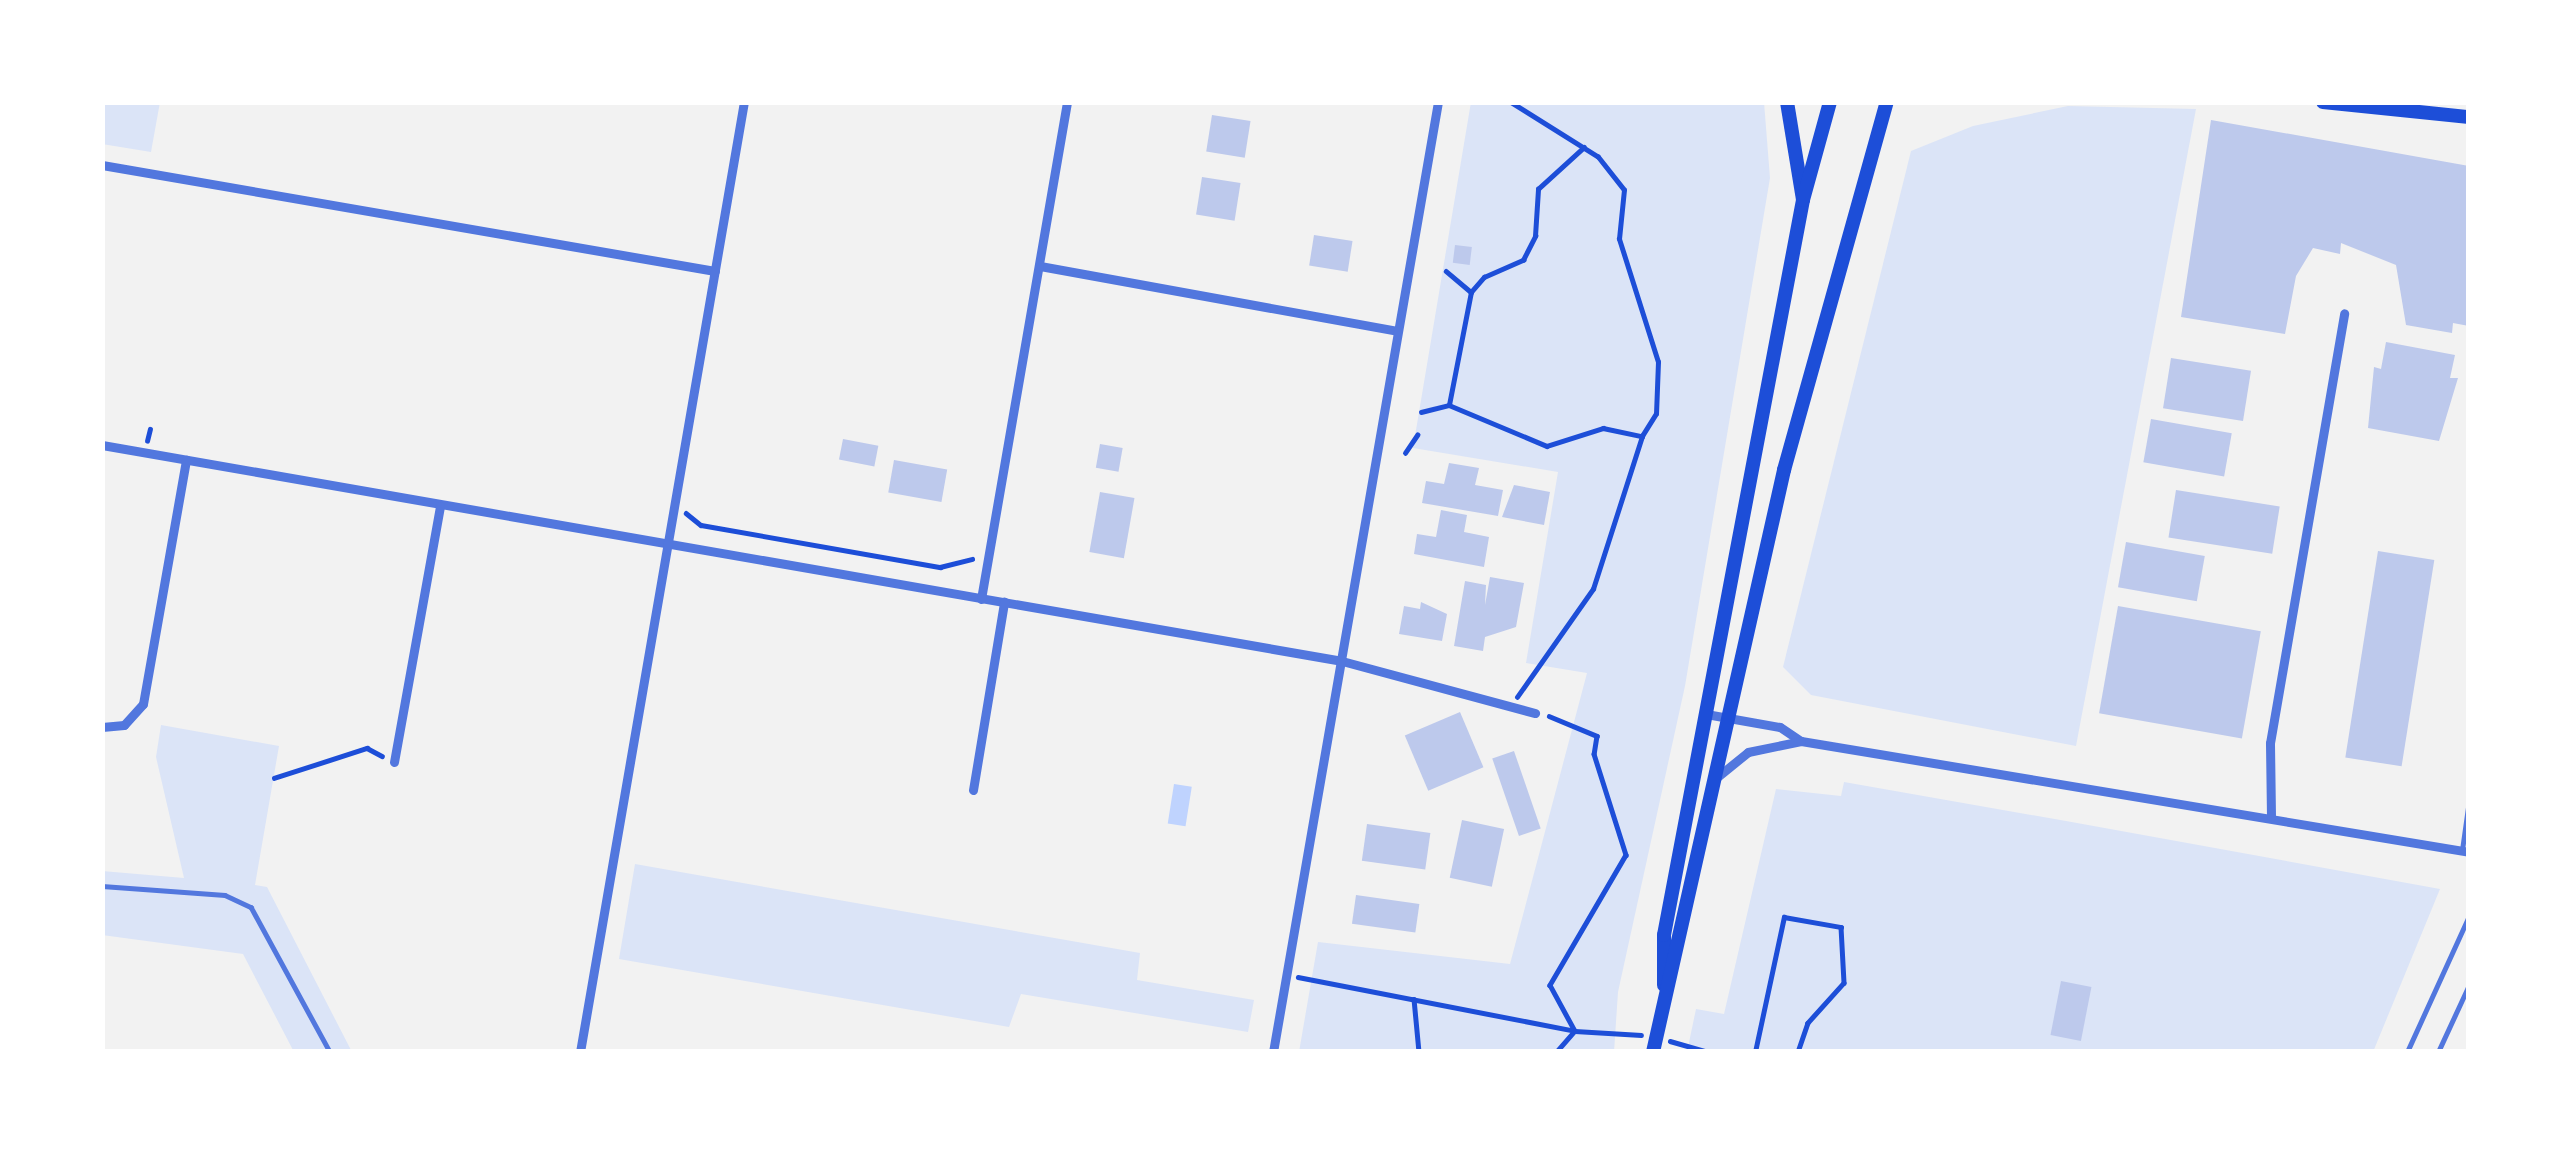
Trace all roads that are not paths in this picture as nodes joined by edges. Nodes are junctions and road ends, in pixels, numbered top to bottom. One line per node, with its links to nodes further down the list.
1 (744, 102): 13 (street)
2 (1067, 102): 12 (street)
3 (1438, 102): 15 (street)
4 (1787, 102): 11 (main road)
5 (1830, 102): 11 (main road)
6 (1899, 102): 8 (main road)
7 (2323, 102): 9 (main road)
8 (1886, 106): 25 (main road)
9 (2469, 118)
10 (102, 165): 13 (street)
11 (1803, 200): 24 (main road)
12 (1040, 266): 15 (street); 20 (street)
13 (715, 271): 19 (street)
14 (2344, 313): 32 (street)
15 (1397, 331): 22 (street)
16 (102, 445): 17 (street)
17 (186, 460): 18 (street); 26 (street)
18 (440, 506): 19 (street); 28 (street)
19 (668, 544): 20 (street); 39 (street)
20 (981, 598): 21 (street)
21 (1004, 602): 22 (street); 30 (street)
22 (1342, 661): 23 (street); 40 (street)
23 (1535, 713)
24 (1706, 714): 25 (street); 37 (main road)
25 (1729, 718): 27 (street); 29 (main road)
26 (102, 727)
27 (1801, 741): 29 (street); 32 (street)
28 (394, 762)
29 (1716, 778): 37 (main road)
30 (973, 790)
31 (2469, 800): 33 (lane)
32 (2271, 816): 33 (street)
33 (2466, 851)
34 (102, 886): 38 (lane)
35 (2469, 916): 42 (lane)
36 (2469, 985): 43 (lane)
37 (1664, 998): 41 (main road)
38 (330, 1052)
39 (580, 1052)
40 (1273, 1052)
41 (1653, 1052)
42 (2407, 1052)
43 (2438, 1052)

